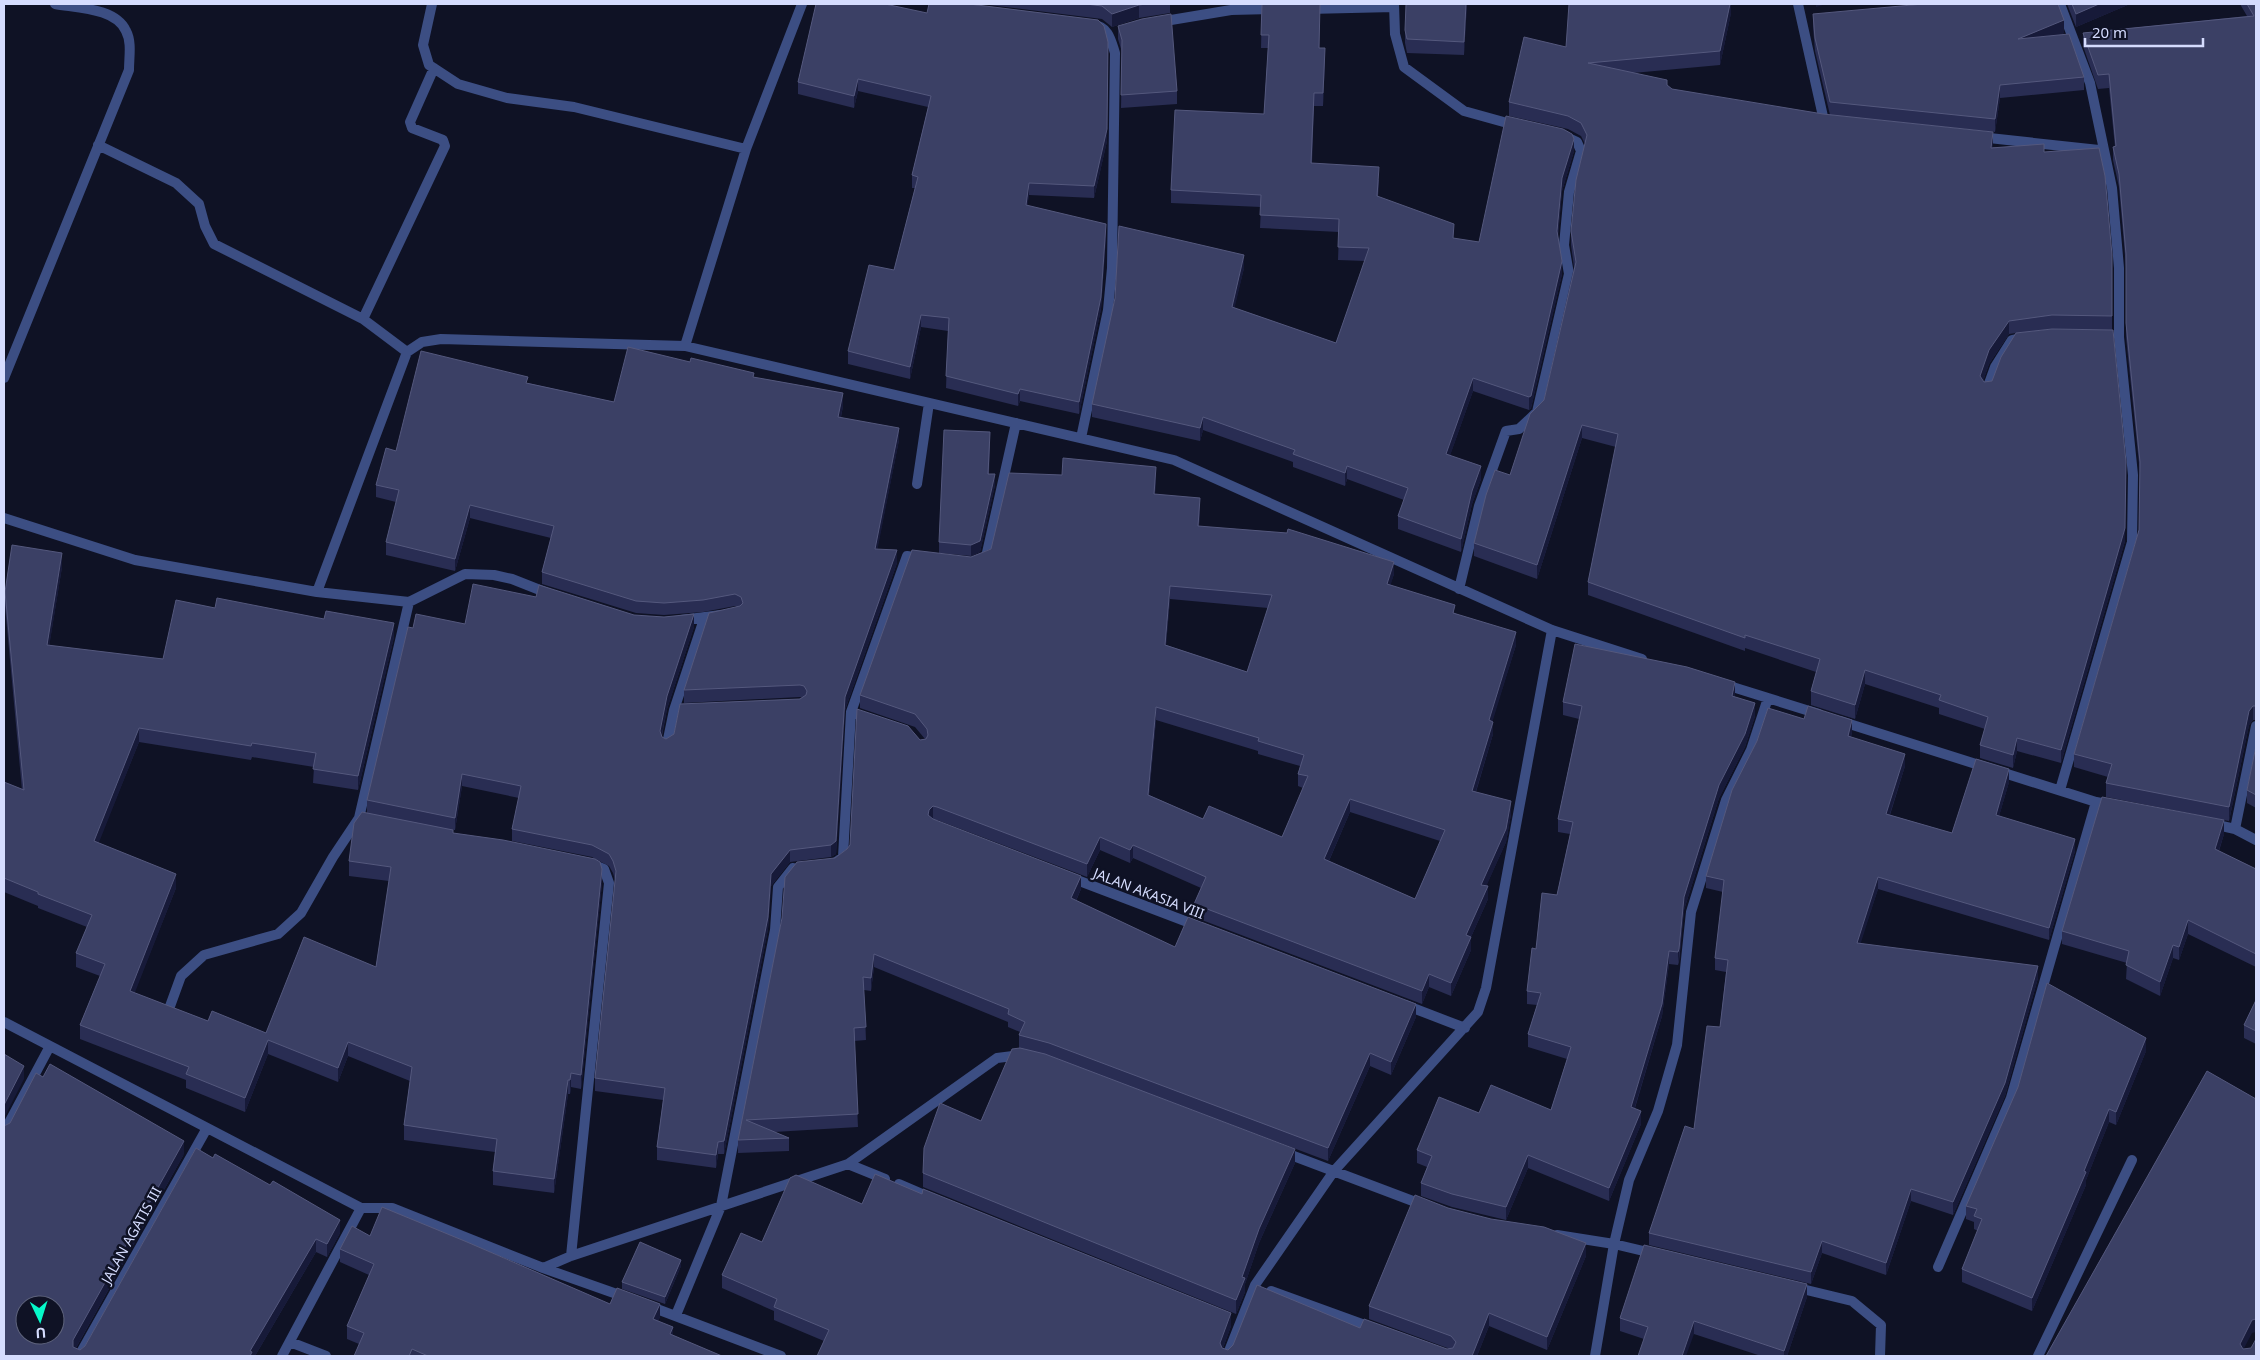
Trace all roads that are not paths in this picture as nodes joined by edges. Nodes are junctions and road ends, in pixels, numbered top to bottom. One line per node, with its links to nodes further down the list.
1 (55, 4): 16 (street)
2 (432, 4): 11 (street)
3 (802, 4): 17 (street)
4 (1798, 4): 12 (street)
5 (2060, 4): 18 (street)
6 (1394, 5): 8 (street); 13 (street)
7 (1279, 9): 10 (street)
8 (1298, 9)
9 (1086, 24): 27 (street)
10 (1150, 24)
11 (434, 68): 17 (street); 19 (street)
12 (1824, 120)
13 (1527, 128)
14 (1555, 134): 32 (street)
15 (1968, 136): 18 (street)
16 (98, 145): 19 (street); 23 (street)
17 (746, 149): 21 (street)
18 (2103, 150): 47 (street)
19 (363, 319): 22 (street)
20 (2038, 336): 24 (street)
21 (685, 346): 22 (street); 25 (street)
22 (407, 352): 33 (street)
23 (4, 378)
24 (1987, 389)
25 (928, 403): 26 (street); 28 (street)
26 (1016, 423): 27 (street); 31 (street)
27 (1081, 438): 32 (street)
28 (917, 484)
29 (4, 518): 33 (street)
30 (935, 559): 43 (street)
31 (972, 563)
32 (1459, 589): 39 (street)
33 (317, 592): 35 (street)
34 (564, 598): 35 (street)
35 (408, 602): 59 (street)
36 (728, 614): 37 (street)
37 (704, 619): 38 (street); 46 (street)
38 (672, 621)
39 (1552, 630): 40 (street); 61 (street)
40 (1655, 663)
41 (1712, 681): 42 (street)
42 (1768, 698): 47 (street); 75 (street)
43 (851, 712): 44 (street); 54 (street)
44 (866, 718)
45 (2256, 726): 51 (street)
46 (667, 744)
47 (2060, 790): 48 (street)
48 (2096, 802): 49 (street); 79 (street)
49 (2124, 807)
50 (2198, 822): 51 (street)
51 (2235, 829): 52 (street)
52 (2256, 840)
53 (581, 862): 76 (street)
54 (826, 865)
55 (801, 867): 71 (street)
56 (1056, 872): 57 (street, JALAN AKASIA VIII)
57 (1205, 929)
58 (1391, 1000): 61 (street)
59 (169, 1009)
60 (4, 1022): 62 (street)
61 (1465, 1028): 69 (street)
62 (50, 1046): 64 (street); 65 (street)
63 (1029, 1057): 68 (street)
64 (207, 1128): 72 (street); 85 (street, JALAN AGATIS III)
65 (4, 1132)
66 (1269, 1147): 69 (street)
67 (2132, 1160): 92 (street)
68 (848, 1164): 70 (street); 71 (street)
69 (1334, 1171): 73 (street); 80 (street)
70 (948, 1204)
71 (721, 1206): 76 (street); 82 (street)
72 (361, 1208): 78 (street); 84 (street)
73 (1433, 1208)
74 (1549, 1234): 75 (street)
75 (1614, 1244): 77 (street); 90 (street)
76 (571, 1256): 78 (street)
77 (1671, 1258)
78 (543, 1268): 82 (street)
79 (1938, 1268)
80 (1255, 1285): 83 (street); 89 (street)
81 (1785, 1285): 91 (street)
82 (676, 1315): 88 (street)
83 (1381, 1331)
84 (290, 1342): 86 (street); 87 (street)
85 (79, 1356)
86 (282, 1356)
87 (326, 1356)
88 (781, 1356)
89 (1227, 1356)
90 (1595, 1356)
91 (1880, 1356)
92 (2038, 1356)

